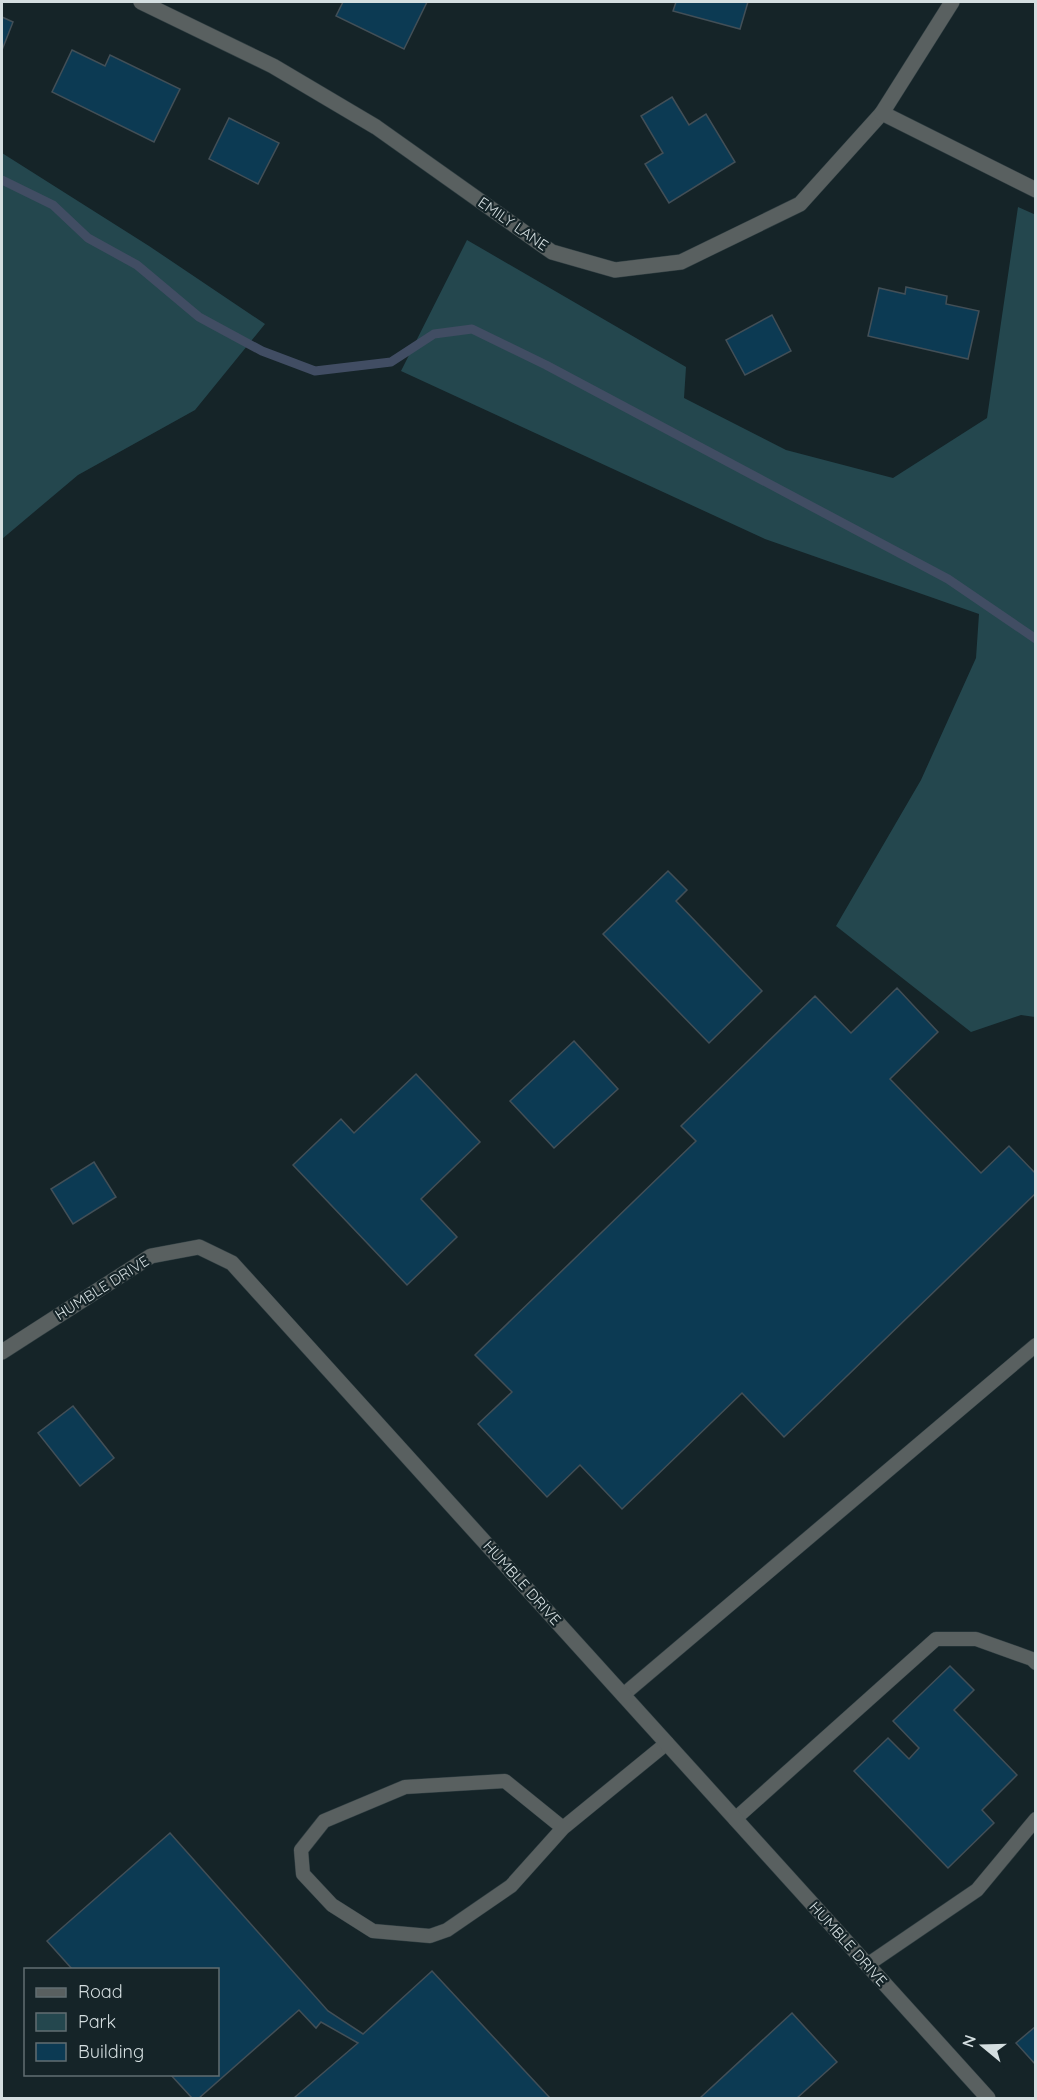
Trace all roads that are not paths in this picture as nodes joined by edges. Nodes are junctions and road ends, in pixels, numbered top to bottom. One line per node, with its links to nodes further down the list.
1 (141, 2): 3 (street, EMILY LANE)
2 (952, 2): 3 (street, EMILY LANE)
3 (882, 113): 4 (street)
4 (1035, 190)
5 (1035, 1345): 8 (lane)
6 (2, 1352): 8 (street, HUMBLE DRIVE)
7 (1035, 1663): 10 (lane)
8 (623, 1695): 9 (street, HUMBLE DRIVE)
9 (667, 1743): 10 (street, HUMBLE DRIVE); 12 (lane)
10 (735, 1819): 13 (street, HUMBLE DRIVE)
11 (1035, 1819): 13 (lane)
12 (563, 1828): 12 (lane)
13 (867, 1965): 14 (street, HUMBLE DRIVE)
14 (988, 2098)

